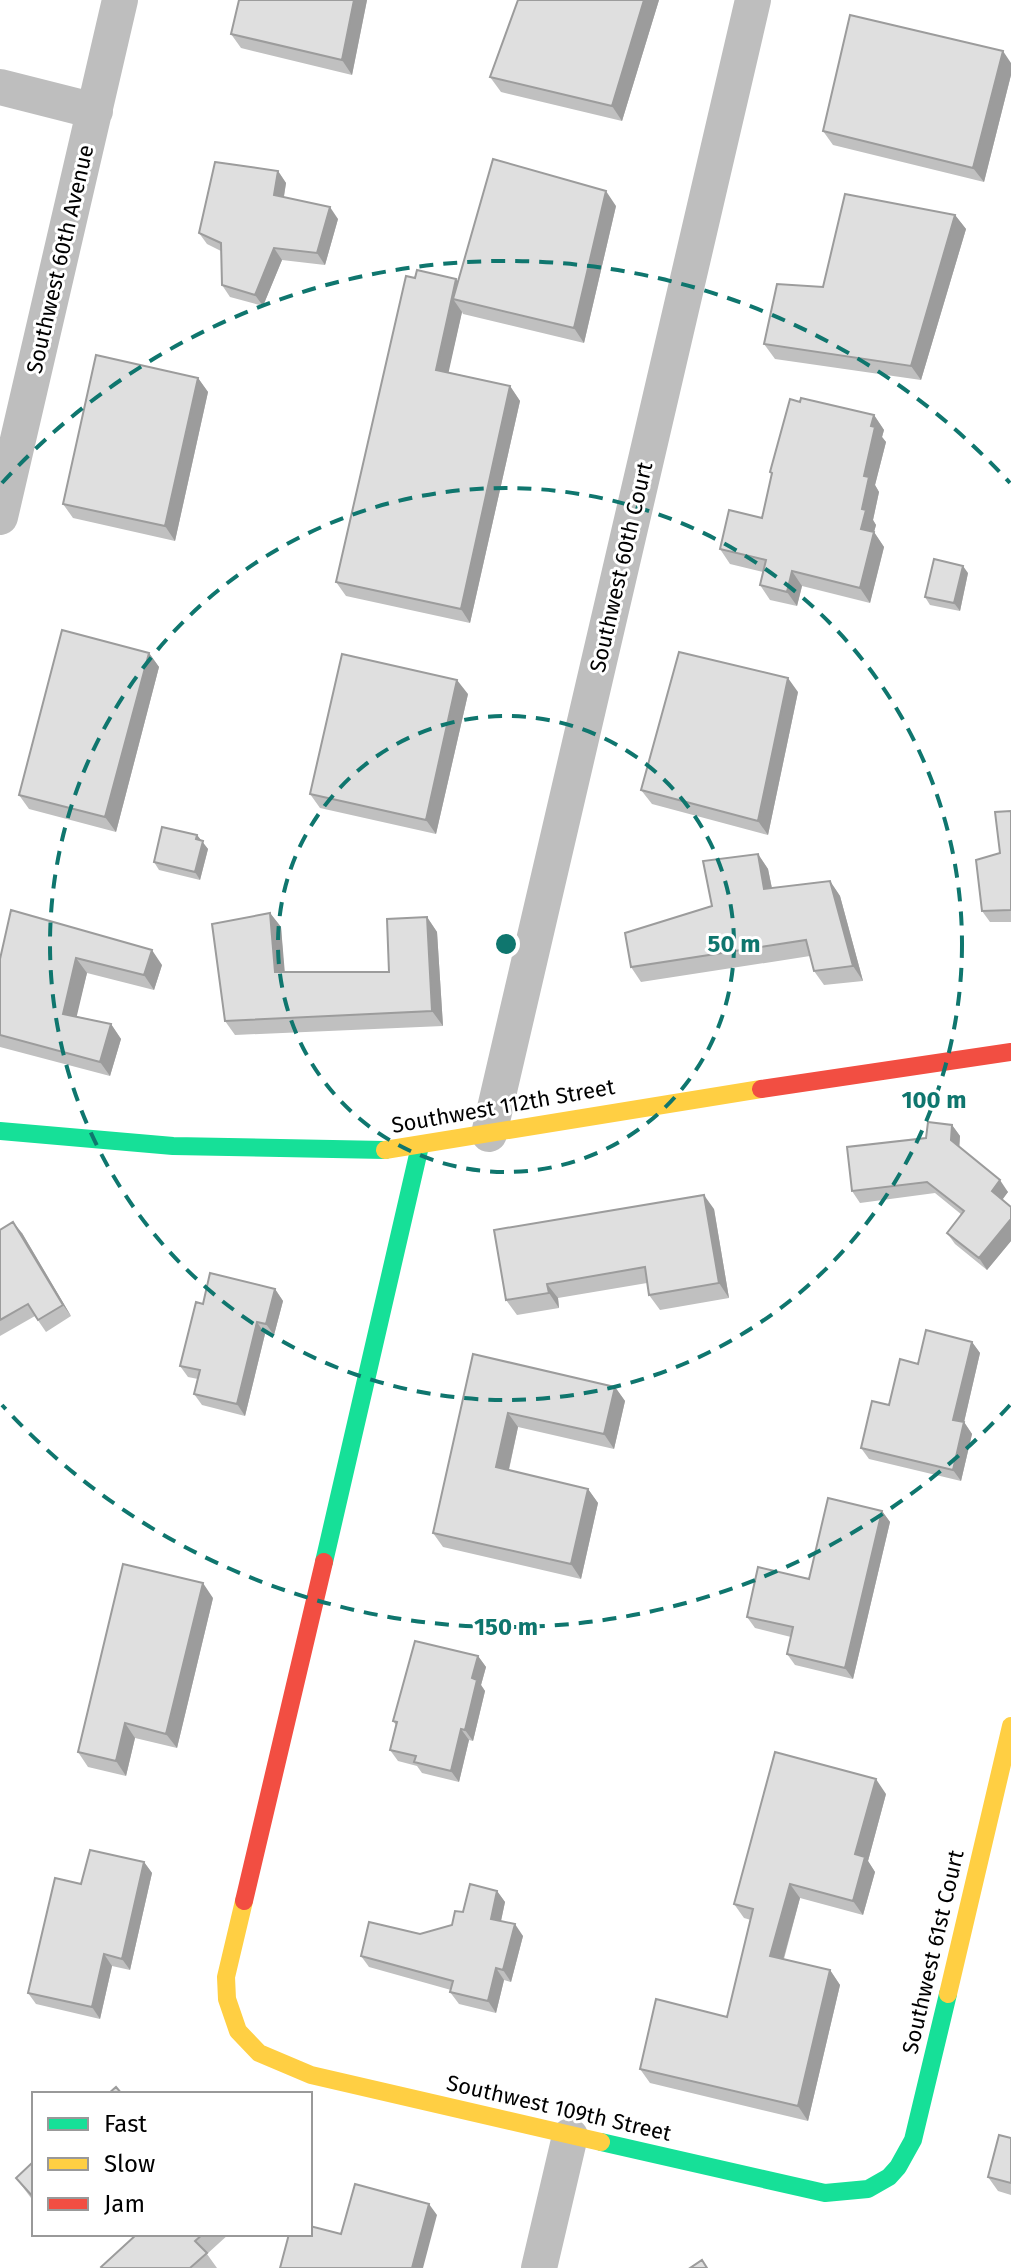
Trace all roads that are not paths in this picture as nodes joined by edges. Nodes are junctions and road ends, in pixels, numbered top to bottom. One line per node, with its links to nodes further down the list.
1 (120, 0): 4 (street, Southwest 60th Avenue)
2 (753, 0): 8 (street, Southwest 60th Court)
3 (0, 87): 4 (street)
4 (95, 111): 5 (street, Southwest 60th Avenue)
5 (0, 517)
6 (1011, 1052): 8 (street, Southwest 112th Street)
7 (0, 1131): 9 (street, Southwest 112th Street)
8 (489, 1134): 9 (street, Southwest 112th Street)
9 (420, 1146): 11 (street, Southwest 109th Street)
10 (1011, 1726): 12 (street, Southwest 61st Court)
11 (570, 2136): 12 (street, Southwest 109th Street); 13 (street)
12 (885, 2181)
13 (539, 2268)

